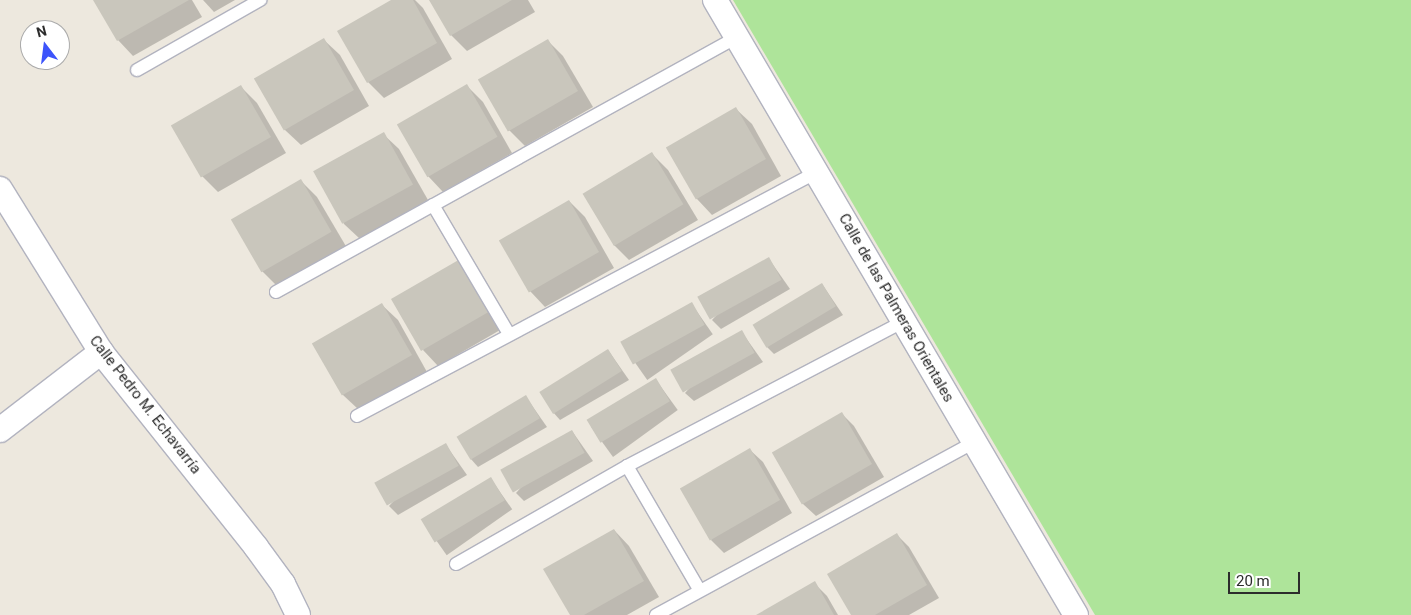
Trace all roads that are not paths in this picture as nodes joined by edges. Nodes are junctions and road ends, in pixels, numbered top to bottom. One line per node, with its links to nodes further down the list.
1 (260, 0): 4 (lane)
2 (716, 0): 3 (street, Calle de las Palmeras Orientales)
3 (737, 37): 5 (street, Calle de las Palmeras Orientales); 7 (lane)
4 (137, 70)
5 (816, 172): 9 (street, Calle de las Palmeras Orientales); 10 (lane)
6 (0, 189): 11 (street, Calle Pedro M. Echavarría)
7 (433, 205): 8 (lane); 10 (lane)
8 (276, 292)
9 (904, 321): 14 (street, Calle de las Palmeras Orientales); 15 (lane)
10 (509, 334): 12 (lane)
11 (101, 352): 13 (street); 18 (street, Calle Pedro M. Echavarría)
12 (357, 416)
13 (0, 430)
14 (975, 442): 17 (lane); 20 (street, Calle de las Palmeras Orientales)
15 (627, 466): 16 (lane); 17 (lane)
16 (456, 564)
17 (699, 589): 19 (lane)
18 (298, 615)
19 (656, 615)
20 (1076, 615)

